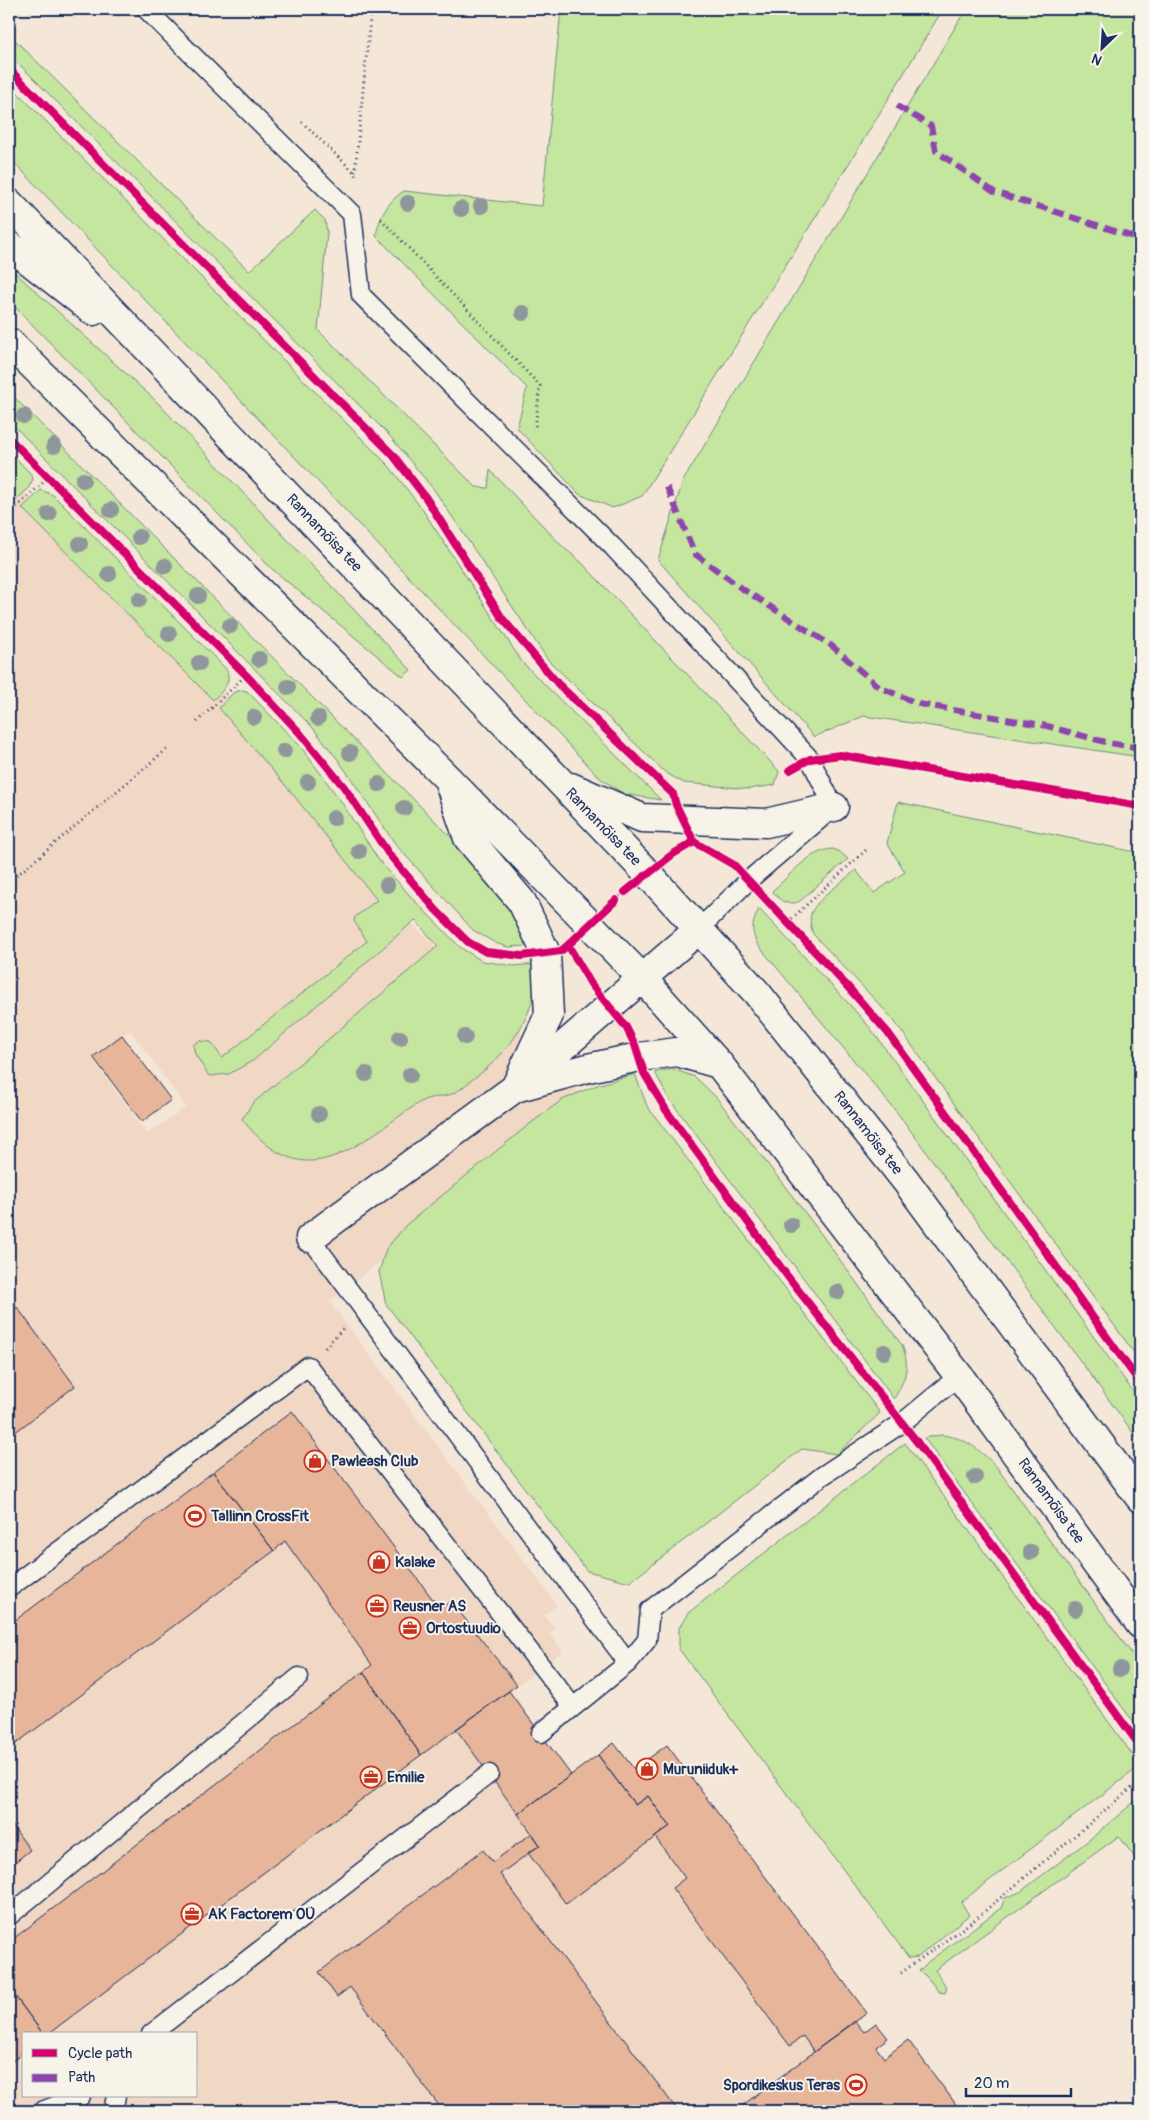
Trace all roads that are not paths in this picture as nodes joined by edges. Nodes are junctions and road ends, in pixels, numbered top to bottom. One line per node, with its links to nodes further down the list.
1 (146, 9): 8 (lane)
2 (9, 203): 5 (main road, Rannamõisa tee)
3 (9, 245): 5 (main road)
4 (9, 342): 6 (main road, Rannamõisa tee)
5 (171, 372): 7 (main road, Rannamõisa tee)
6 (448, 779): 10 (main road, Rannamõisa tee); 12 (main road)
7 (560, 782): 8 (main road); 9 (main road, Rannamõisa tee)
8 (834, 808): 9 (lane)
9 (698, 930): 10 (main road); 15 (main road, Rannamõisa tee)
10 (642, 978): 11 (main road, Rannamõisa tee); 12 (main road)
11 (719, 1064): 12 (main road); 14 (main road, Rannamõisa tee)
12 (515, 1088): 13 (main road)
13 (310, 1238): 18 (lane)
14 (959, 1376): 17 (main road, Rannamõisa tee); 18 (lane)
15 (1140, 1498)
16 (9, 1588): 20 (lane)
17 (1140, 1624)
18 (628, 1663): 20 (lane)
19 (299, 1676): 23 (lane)
20 (573, 1707): 21 (lane)
21 (541, 1733)
22 (489, 1774): 24 (lane)
23 (9, 1916)
24 (154, 2032)
25 (76, 2098): 27 (lane)
26 (116, 2098): 28 (lane)
27 (42, 2111)
28 (113, 2111)

